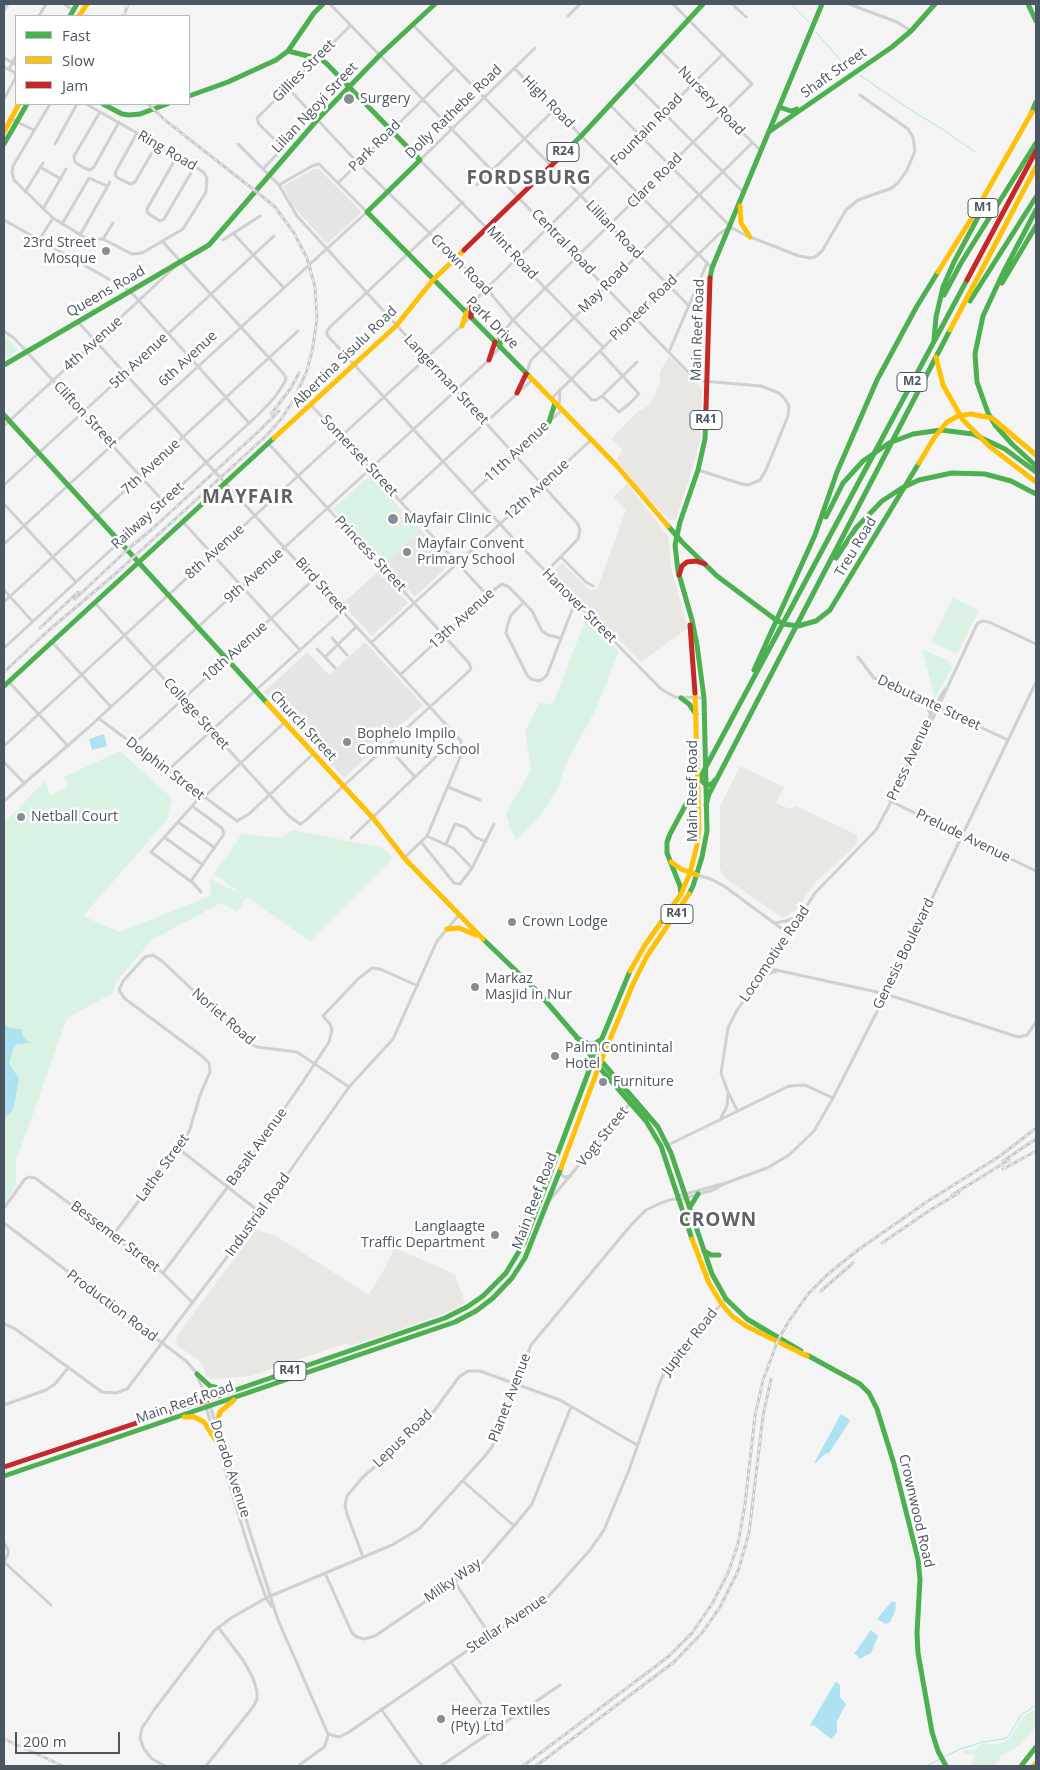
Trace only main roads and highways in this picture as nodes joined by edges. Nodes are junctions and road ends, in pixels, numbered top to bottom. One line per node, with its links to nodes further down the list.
1 (77, 4): 11 (main road)
2 (87, 4): 12 (main road)
3 (323, 4): 14 (main road)
4 (428, 4): 10 (main road)
5 (435, 4): 10 (main road, Lilian Ngoyi Street)
6 (703, 4): 40 (main road, Albertina Sisulu Road / R24)
7 (822, 4): 23 (main road, Main Reef Road / R41)
8 (935, 4): 18 (main road, Shaft Street)
9 (1028, 4): 13 (main road)
10 (428, 10): 15 (main road, Lilian Ngoyi Street)
11 (70, 15)
12 (80, 15)
13 (1036, 21)
14 (288, 51): 15 (main road); 16 (main road)
15 (348, 87): 32 (main road, Dolly Rathebe Road); 38 (main road, Lilian Ngoyi Street)
16 (190, 96)
17 (1036, 102): 24 (main road, M1)
18 (809, 104): 23 (main road); 26 (main road, Shaft Street)
19 (19, 105): 25 (main road)
20 (26, 105): 25 (main road)
21 (105, 105): 22 (main road)
22 (164, 105)
23 (779, 107): 26 (main road, Main Reef Road / R41)
24 (1032, 112): 42 (main road, M1); 62 (main road)
25 (14, 120): 27 (main road); 29 (main road)
26 (769, 131): 34 (main road, Main Reef Road / R41)
27 (4, 132)
28 (1036, 143): 42 (main road)
29 (4, 144)
30 (1036, 151): 71 (main road, M2)
31 (1036, 167): 49 (main road, M2)
32 (388, 192): 36 (main road, 6th Avenue)
33 (1036, 197): 49 (main road)
34 (741, 201): 39 (main road); 63 (main road, Main Reef Road / R41)
35 (1036, 210): 44 (main road)
36 (367, 212): 40 (main road, Park Drive)
37 (1036, 226): 44 (main road)
38 (218, 236): 51 (main road, Queens Road)
39 (750, 237)
40 (434, 280): 43 (main road, Park Drive); 64 (main road, Albertina Sisulu Road / R24)
41 (472, 302): 43 (main road)
42 (937, 310): 60 (main road, M1)
43 (467, 314): 45 (main road); 47 (main road, Park Drive)
44 (983, 316): 58 (main road)
45 (462, 326)
46 (501, 334): 48 (main road)
47 (495, 342): 48 (main road, Park Drive); 50 (main road)
48 (500, 347): 52 (main road, Park Drive)
49 (939, 351): 66 (main road, M2)
50 (489, 360)
51 (4, 366)
52 (526, 374): 53 (main road); 54 (main road, Park Drive)
53 (517, 394)
54 (557, 405): 56 (main road); 63 (main road, Park Drive)
55 (4, 415): 64 (main road, Church Street)
56 (550, 422)
57 (1036, 455): 65 (main road, Treu Road)
58 (1036, 466)
59 (1036, 472): 62 (main road)
60 (1036, 482)
61 (1036, 494): 66 (main road)
62 (815, 535): 71 (main road)
63 (676, 536): 65 (main road, Treu Road); 67 (main road, Main Reef Road / R41)
64 (136, 561): 69 (main road, Albertina Sisulu Road / R24); 82 (main road, Church Street)
65 (705, 564): 67 (main road)
66 (824, 574): 73 (main road, M2)
67 (679, 575): 68 (main road, Main Reef Road / R41)
68 (689, 612): 72 (main road, Main Reef Road / R41); 75 (main road, Main Reef Road / R41)
69 (6, 684)
70 (681, 698): 72 (main road)
71 (742, 699): 77 (main road, M2)
72 (696, 714): 74 (main road, Main Reef Road / R41)
73 (718, 775): 75 (main road); 76 (main road)
74 (697, 776): 75 (main road); 78 (main road, Main Reef Road / R41)
75 (706, 785): 76 (main road, Main Reef Road / R41)
76 (706, 805): 79 (main road, Main Reef Road / R41)
77 (670, 861): 78 (main road); 80 (main road)
78 (690, 872): 79 (main road); 80 (main road, Main Reef Road / R41)
79 (697, 875): 86 (main road, Main Reef Road / R41)
80 (681, 894): 83 (main road, Main Reef Road / R41)
81 (447, 929): 82 (main road)
82 (480, 936): 84 (main road, Church Street)
83 (604, 1036): 84 (main road); 85 (main road, Main Reef Road / R41)
84 (577, 1038): 85 (main road, Church Street)
85 (594, 1058): 86 (main road, Church Street); 88 (main road, Main Reef Road / R41)
86 (600, 1064): 87 (main road, Crownwood Road); 89 (main road, Main Reef Road / R41)
87 (632, 1101): 91 (main road, Crownwood Road); 94 (main road, Crownwood Road)
88 (547, 1181): 89 (main road); 96 (main road, Main Reef Road / R41)
89 (554, 1184): 97 (main road, Main Reef Road / R41)
90 (698, 1194): 91 (main road)
91 (690, 1207): 92 (main road, Crownwood Road)
92 (704, 1251): 93 (main road); 94 (main road, Crownwood Road)
93 (720, 1255)
94 (808, 1356): 105 (main road, Crownwood Road)
95 (197, 1374): 96 (main road)
96 (232, 1390): 101 (main road, Main Reef Road / R41)
97 (252, 1392): 98 (main road, Main Reef Road / R41); 99 (main road)
98 (177, 1417): 100 (main road); 102 (main road, Main Reef Road / R41)
99 (216, 1426)
100 (216, 1442)
101 (4, 1467)
102 (4, 1476)
103 (1036, 1747): 106 (main road)
104 (1036, 1762): 107 (main road)
105 (946, 1765)
106 (1021, 1766)
107 (1033, 1766)

